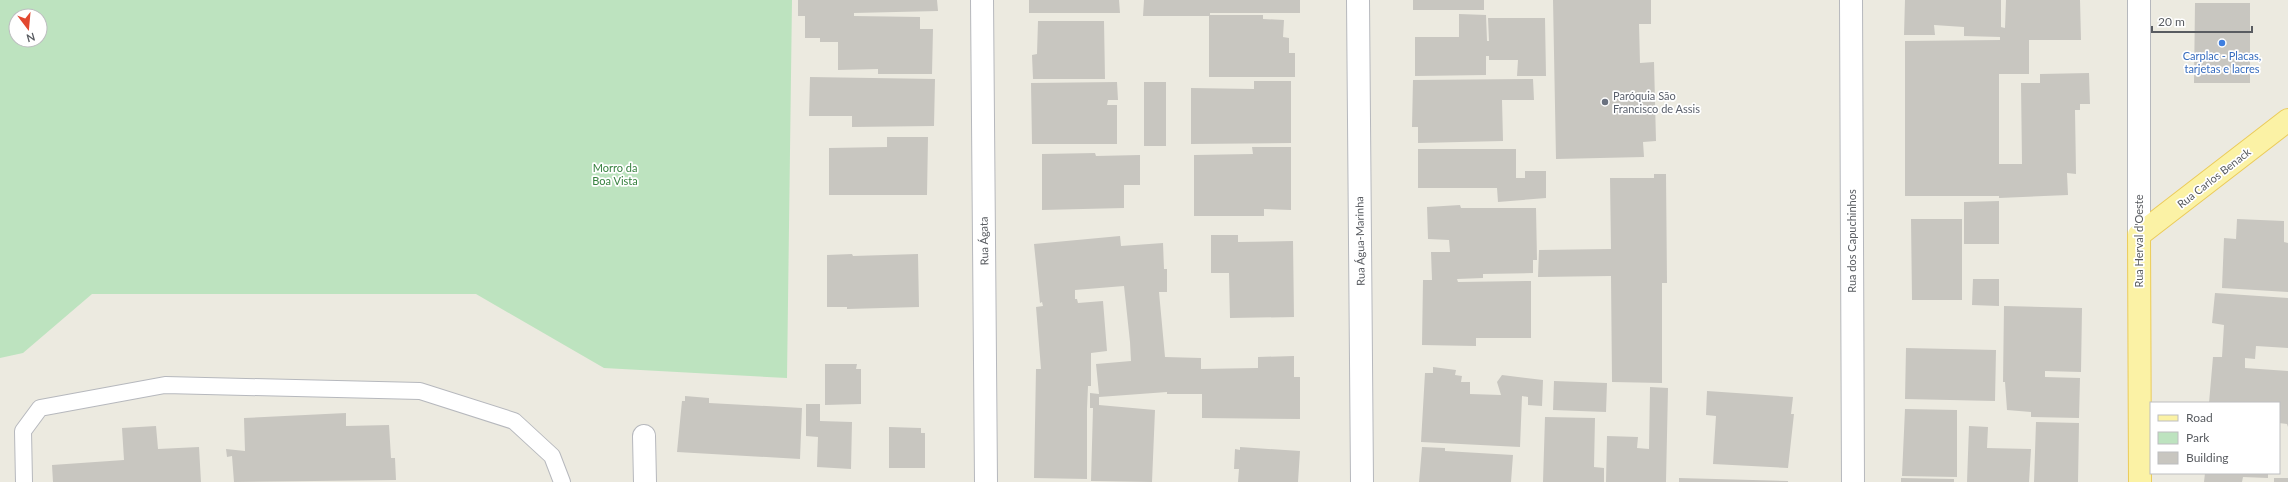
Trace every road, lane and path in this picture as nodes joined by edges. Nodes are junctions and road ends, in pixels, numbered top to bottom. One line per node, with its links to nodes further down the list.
1 (982, 0): 11 (street, Rua Ágata)
2 (1358, 0): 12 (street, Rua Água-Marinha)
3 (1851, 0): 13 (street, Rua dos Capuchinhos)
4 (2139, 0): 6 (street, Rua Herval d'Oeste)
5 (2288, 120): 6 (main road, Rua Carlos Benack)
6 (2139, 235): 14 (main road, Rua Herval d'Oeste)
7 (644, 436): 10 (street)
8 (24, 482): 9 (lane)
9 (562, 482)
10 (645, 482)
11 (986, 482)
12 (1362, 482)
13 (1853, 482)
14 (2140, 482)

